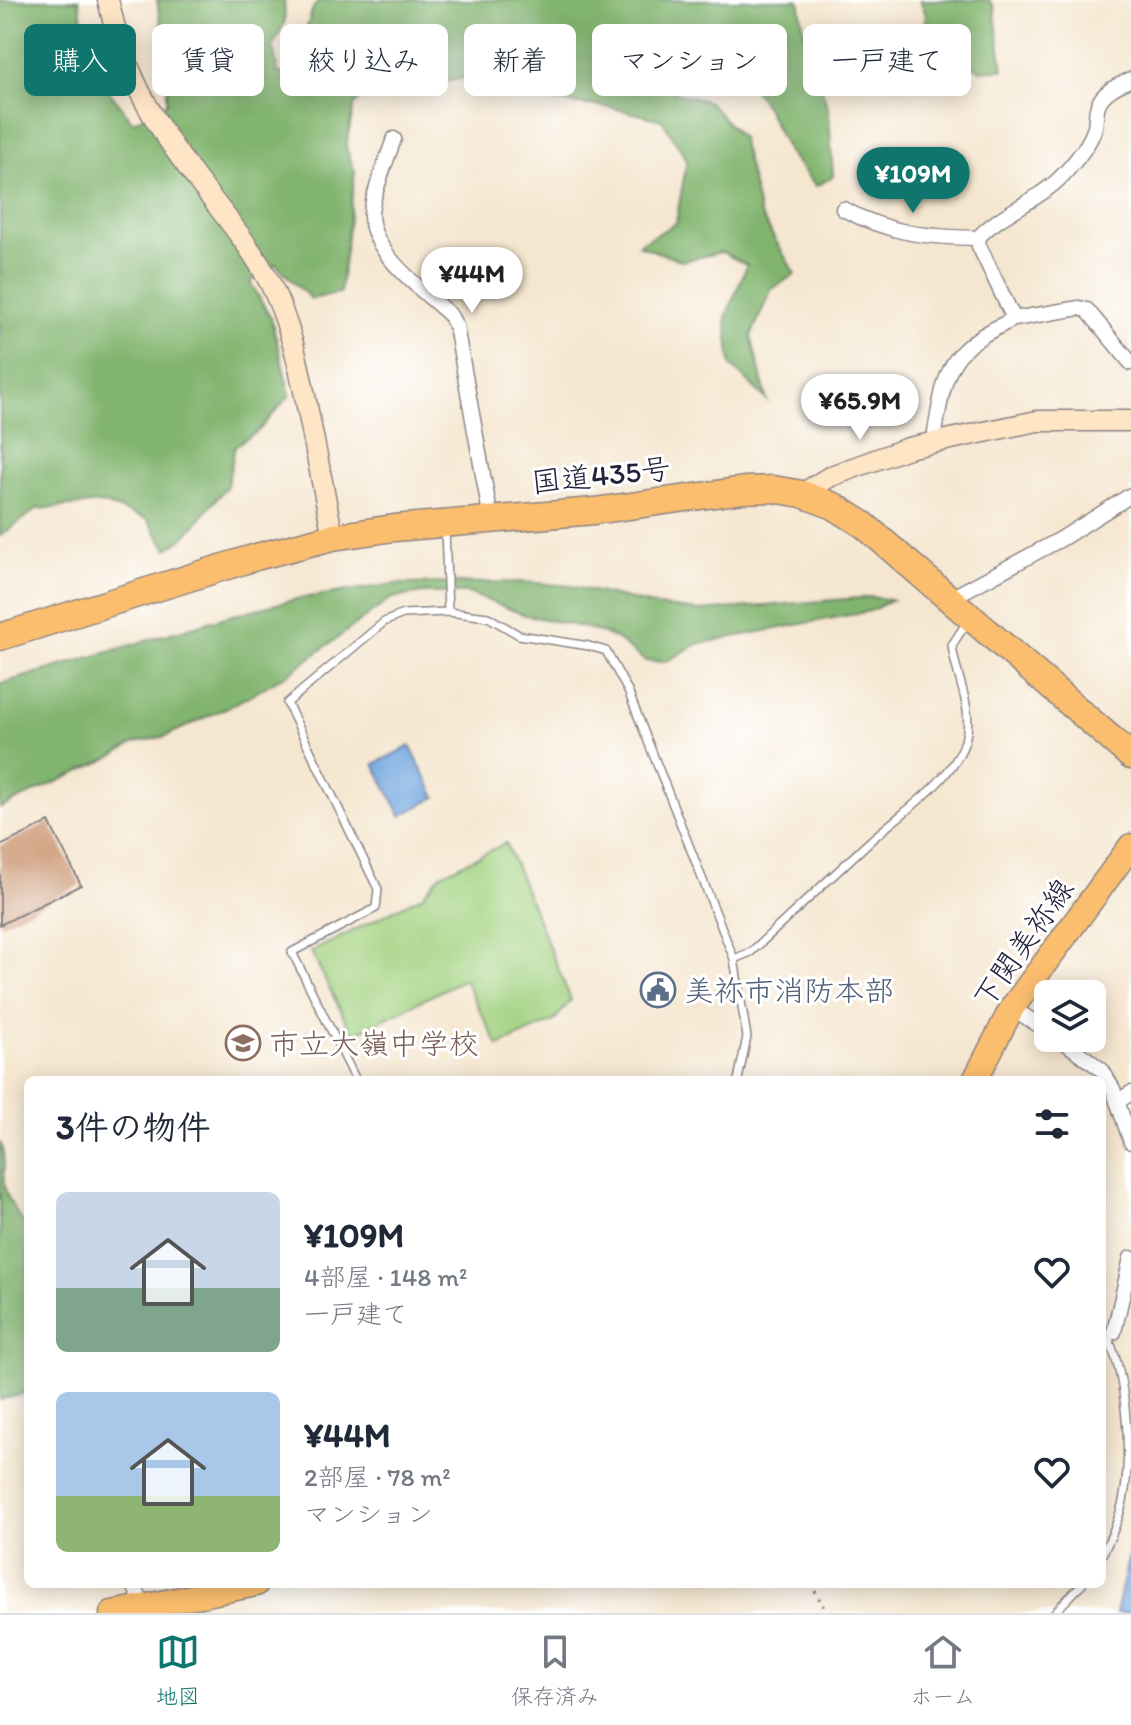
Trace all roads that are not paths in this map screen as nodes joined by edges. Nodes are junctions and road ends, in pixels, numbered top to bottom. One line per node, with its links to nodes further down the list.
1 (108, 0): 14 (street)
2 (1131, 79): 5 (street)
3 (394, 139): 12 (street)
4 (843, 209): 5 (street)
5 (978, 238): 6 (street)
6 (1014, 319): 7 (street); 9 (street)
7 (1131, 363)
8 (1131, 421): 9 (street)
9 (937, 441): 10 (street)
10 (802, 494): 12 (highway, 国道435号); 15 (highway, 国道435号)
11 (1131, 495): 15 (street)
12 (491, 519): 13 (highway, 国道435号)
13 (445, 522): 14 (highway, 国道435号); 16 (lane)
14 (333, 537): 18 (highway, 国道435号)
15 (951, 598): 17 (highway, 国道435号)
16 (448, 612): 21 (lane); 25 (lane)
17 (971, 618): 19 (highway, 国道435号); 21 (lane)
18 (0, 637)
19 (1131, 756)
20 (1131, 846): 22 (main road, 下関美祢線)
21 (734, 959): 26 (lane)
22 (1012, 1008): 23 (street); 27 (main road, 下関美祢線)
23 (1034, 1022)
24 (1078, 1052): 28 (street)
25 (354, 1076)
26 (739, 1076)
27 (977, 1076)
28 (1105, 1076)
29 (1106, 1077): 31 (street)
30 (1131, 1093): 31 (street)
31 (1117, 1102): 32 (street)
32 (1131, 1142)
33 (1131, 1258): 34 (street)
34 (1114, 1332): 35 (lane)
35 (1106, 1548)
36 (209, 1588): 38 (main road)
37 (1078, 1588): 40 (lane)
38 (139, 1594): 39 (main road)
39 (112, 1613)
40 (1054, 1613)

